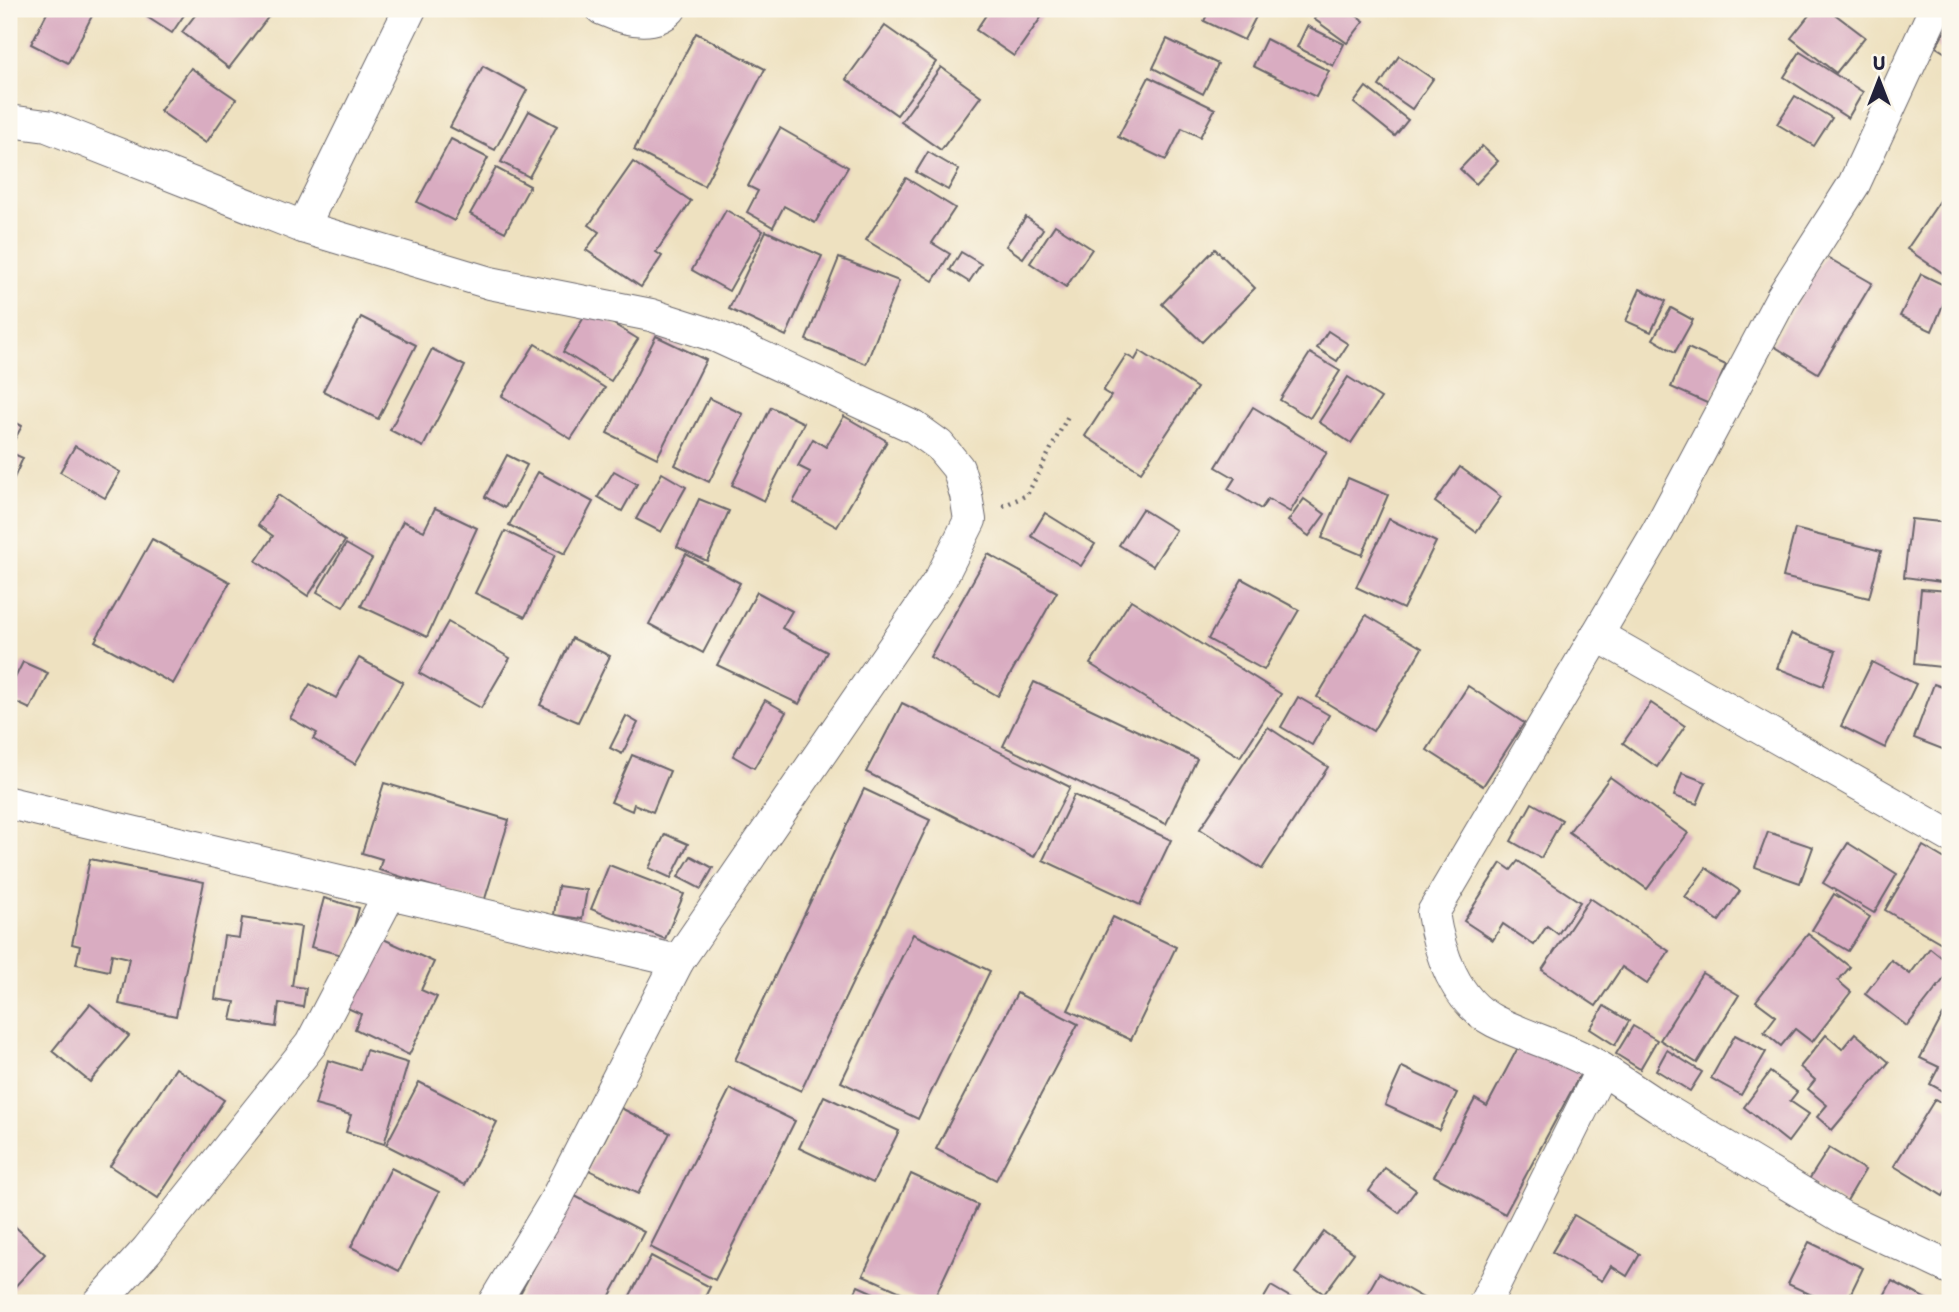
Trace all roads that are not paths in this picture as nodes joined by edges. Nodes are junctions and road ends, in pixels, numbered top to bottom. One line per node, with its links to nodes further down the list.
1 (410, 9): 6 (street)
2 (602, 9): 3 (street)
3 (670, 9)
4 (1935, 9): 7 (street)
5 (9, 121): 6 (street)
6 (303, 227): 11 (street)
7 (1597, 635): 9 (street); 12 (street)
8 (9, 803): 10 (street)
9 (1950, 836)
10 (389, 895): 11 (street); 14 (street)
11 (678, 961): 15 (street)
12 (1602, 1069): 13 (street); 16 (street)
13 (1950, 1268)
14 (99, 1303)
15 (494, 1303)
16 (1485, 1303)

